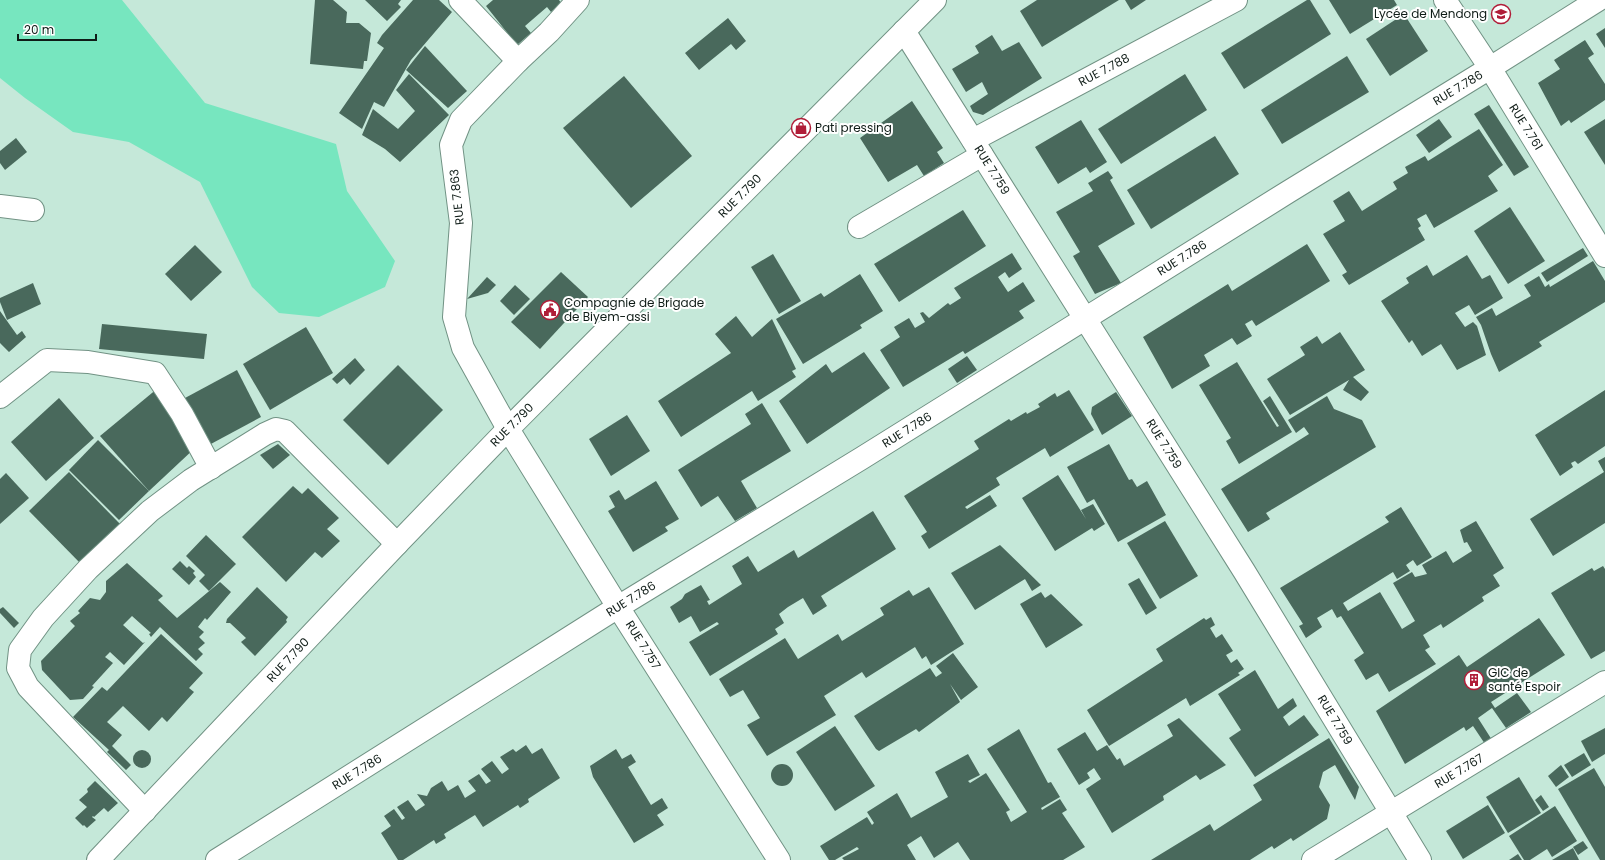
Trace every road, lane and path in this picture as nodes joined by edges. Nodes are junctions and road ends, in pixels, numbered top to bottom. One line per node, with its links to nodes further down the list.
1 (460, 0): 8 (street)
2 (578, 0): 8 (street, RUE 7.863)
3 (935, 0): 7 (street, RUE 7.790)
4 (1236, 0): 10 (street, RUE 7.788)
5 (1445, 0): 9 (street, RUE 7.761)
6 (1598, 0): 9 (street, RUE 7.786)
7 (904, 32): 10 (street, RUE 7.759); 17 (street, RUE 7.790)
8 (518, 61): 17 (street, RUE 7.863)
9 (1490, 68): 14 (street, RUE 7.761); 15 (street, RUE 7.786)
10 (977, 147): 13 (street, RUE 7.788); 15 (street, RUE 7.759)
11 (0, 206): 12 (street)
12 (33, 210)
13 (859, 227)
14 (1605, 256)
15 (1085, 318): 20 (street, RUE 7.786); 23 (street, RUE 7.759)
16 (0, 397): 18 (street)
17 (508, 429): 19 (street, RUE 7.790); 20 (street, RUE 7.757)
18 (211, 468): 19 (street); 22 (street)
19 (398, 544): 22 (street, RUE 7.790)
20 (618, 607): 25 (street, RUE 7.786); 26 (street, RUE 7.757)
21 (1605, 682): 23 (street, RUE 7.767)
22 (146, 811): 24 (street, RUE 7.790)
23 (1391, 812): 27 (street, RUE 7.767); 28 (street, RUE 7.759)
24 (98, 860)
25 (217, 860)
26 (779, 860)
27 (1313, 860)
28 (1420, 860)

